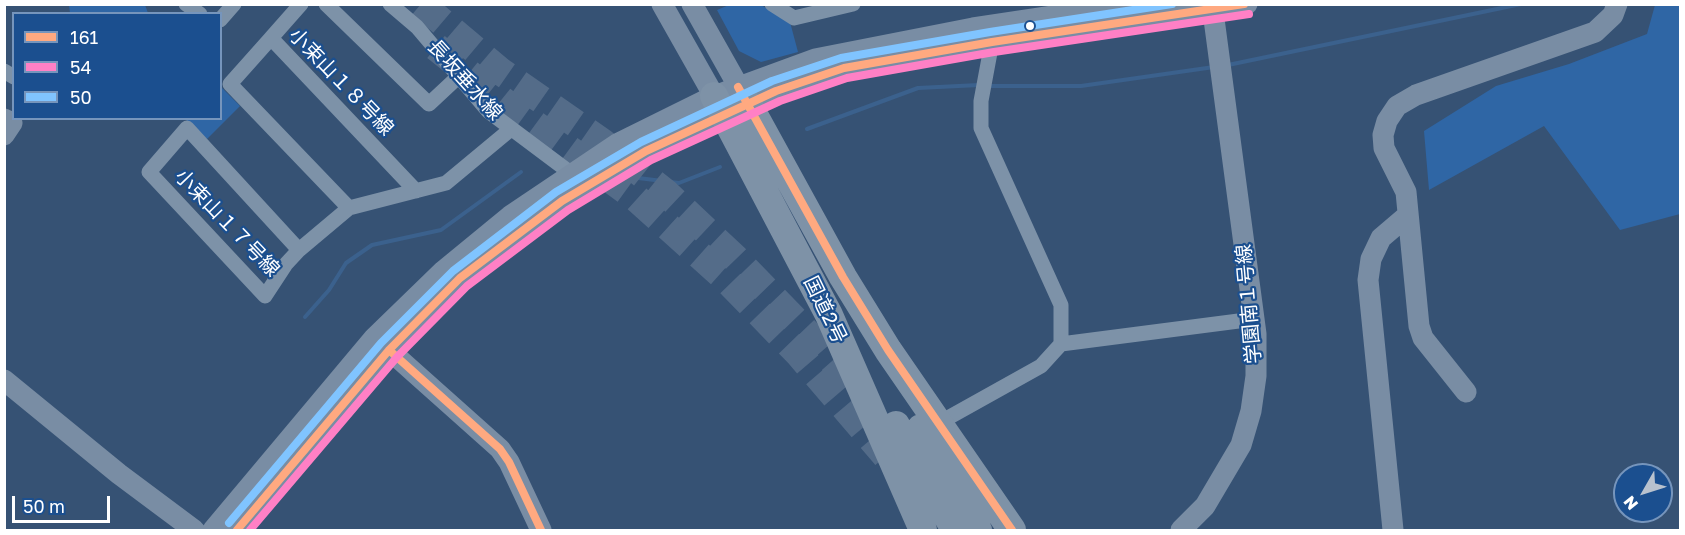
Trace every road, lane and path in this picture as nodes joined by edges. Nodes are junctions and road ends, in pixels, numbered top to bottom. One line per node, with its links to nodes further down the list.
1 (234, 4): 13 (street)
2 (300, 4): 14 (street)
3 (326, 4): 16 (street)
4 (390, 4): 16 (street, 長坂垂水線)
5 (662, 4): 17 (street)
6 (692, 4): 17 (street)
7 (772, 4): 8 (street)
8 (853, 4)
9 (1132, 4): 17 (street)
10 (1247, 4): 12 (street)
11 (1617, 4): 22 (street)
12 (1212, 7): 15 (street); 26 (street, 学園南１号線)
13 (222, 18)
14 (271, 38): 20 (street, 小束山１８号線); 21 (street, 小束山１８号線)
15 (992, 42): 17 (street); 28 (street)
16 (459, 76): 18 (street, 長坂垂水線)
17 (731, 100): 19 (street); 24 (highway, 国道2号); 25 (highway, 国道2号); 27 (street)
18 (511, 129): 19 (street, 長坂垂水線); 20 (street, 小束山１７号線)
19 (572, 174): 27 (street)
20 (416, 191): 21 (street, 小束山１７号線)
21 (349, 208): 23 (street, 小束山１７号線)
22 (1408, 215): 30 (street); 41 (street)
23 (299, 250): 23 (street, 小束山１７号線)
24 (843, 277): 31 (highway, 国道2号); 38 (highway)
25 (829, 315): 36 (highway, 国道2号); 37 (highway)
26 (1254, 319): 28 (street); 40 (street, 学園南１号線)
27 (381, 344): 33 (street); 34 (street); 35 (street)
28 (1061, 344): 31 (street)
29 (4, 380): 32 (street)
30 (1466, 392)
31 (937, 424): 39 (highway, 国道2号)
32 (194, 531)
33 (213, 531)
34 (237, 531)
35 (541, 531)
36 (923, 531)
37 (955, 531)
38 (978, 531)
39 (1012, 531)
40 (1181, 531)
41 (1393, 531)

